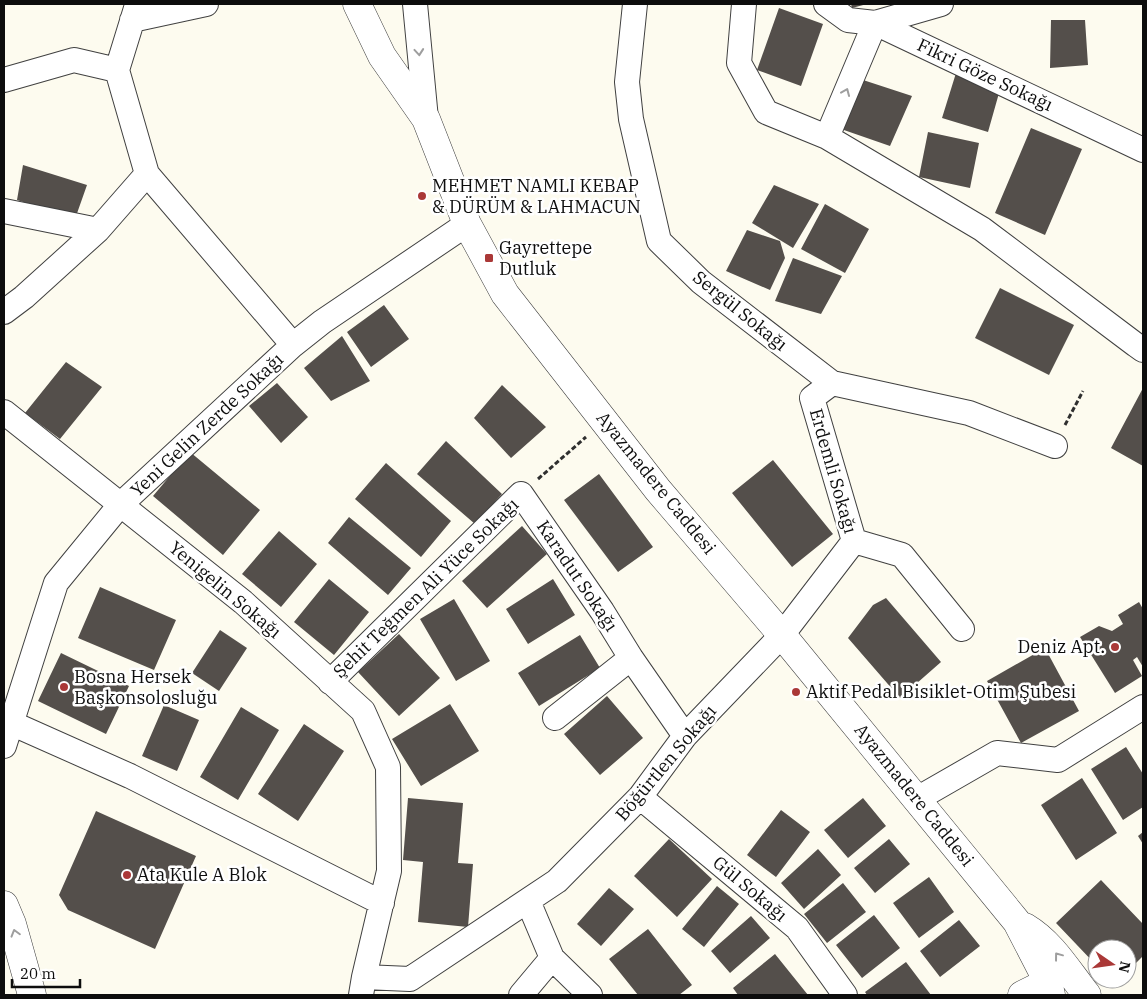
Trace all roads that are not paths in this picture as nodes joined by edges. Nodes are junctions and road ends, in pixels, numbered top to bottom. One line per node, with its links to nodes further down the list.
1 (206, 4): 9 (street)
2 (357, 4): 14 (street, Ayazmadere Caddesi)
3 (415, 4): 14 (street, one-way to 14)
4 (621, 4): 11 (street)
5 (635, 4): 11 (street, Sergül Sokağı)
6 (744, 4): 15 (street)
7 (826, 4): 10 (street, Fikri Göze Sokağı)
8 (941, 4): 10 (street)
9 (134, 12): 12 (street)
10 (875, 23): 15 (street, one-way to 10); 16 (street, Fikri Göze Sokağı)
11 (632, 37): 24 (street, Sergül Sokağı)
12 (117, 70): 13 (street); 17 (street, Yeni Gelin Zerde Sokağı)
13 (4, 80)
14 (426, 119): 19 (street, Ayazmadere Caddesi)
15 (827, 137): 23 (street)
16 (1143, 150)
17 (146, 174): 20 (street); 22 (street, Yeni Gelin Zerde Sokağı)
18 (4, 212): 20 (street)
19 (468, 224): 22 (street, Yeni Gelin Zerde Sokağı); 31 (street, Ayazmadere Caddesi)
20 (98, 230): 21 (street)
21 (4, 312)
22 (294, 345): 28 (street, Yeni Gelin Zerde Sokağı)
23 (1143, 350)
24 (832, 383): 26 (street, Sergül Sokağı); 29 (street, Erdemli Sokağı)
25 (4, 412): 28 (street, Yenigelin Sokağı)
26 (1055, 446)
27 (521, 494): 32 (street, Karadut Sokağı); 33 (street, Şehit Teğmen Ali Yüce Sokağı)
28 (120, 505): 33 (street, Yenigelin Sokağı); 36 (street)
29 (854, 541): 30 (street); 31 (street, Erdemli Sokağı)
30 (962, 629)
31 (782, 635): 37 (street, Böğürtlen Sokağı); 40 (street, Ayazmadere Caddesi)
32 (631, 658): 35 (street); 37 (street, Karadut Sokağı)
33 (330, 682): 42 (street, Yenigelin Sokağı)
34 (1143, 707): 40 (street)
35 (555, 718)
36 (11, 723): 38 (street); 42 (street)
37 (685, 736): 39 (street, Böğürtlen Sokağı)
38 (4, 746)
39 (640, 797): 41 (street, Böğürtlen Sokağı); 51 (street, Gül Sokağı)
40 (917, 799): 44 (street, Ayazmadere Caddesi)
41 (528, 901): 45 (street); 46 (street, Böğürtlen Sokağı)
42 (382, 903): 46 (street, Yenigelin Sokağı)
43 (4, 905): 48 (street, one-way to 43)
44 (1017, 922): 47 (street, Ayazmadere Caddesi); 53 (street, Ayazmadere Caddesi, one-way to 44)
45 (552, 958): 49 (street); 50 (street)
46 (363, 986)
47 (1050, 989): 52 (street)
48 (32, 995)
49 (521, 995)
50 (590, 995)
51 (845, 995)
52 (1022, 995)
53 (1087, 995)

